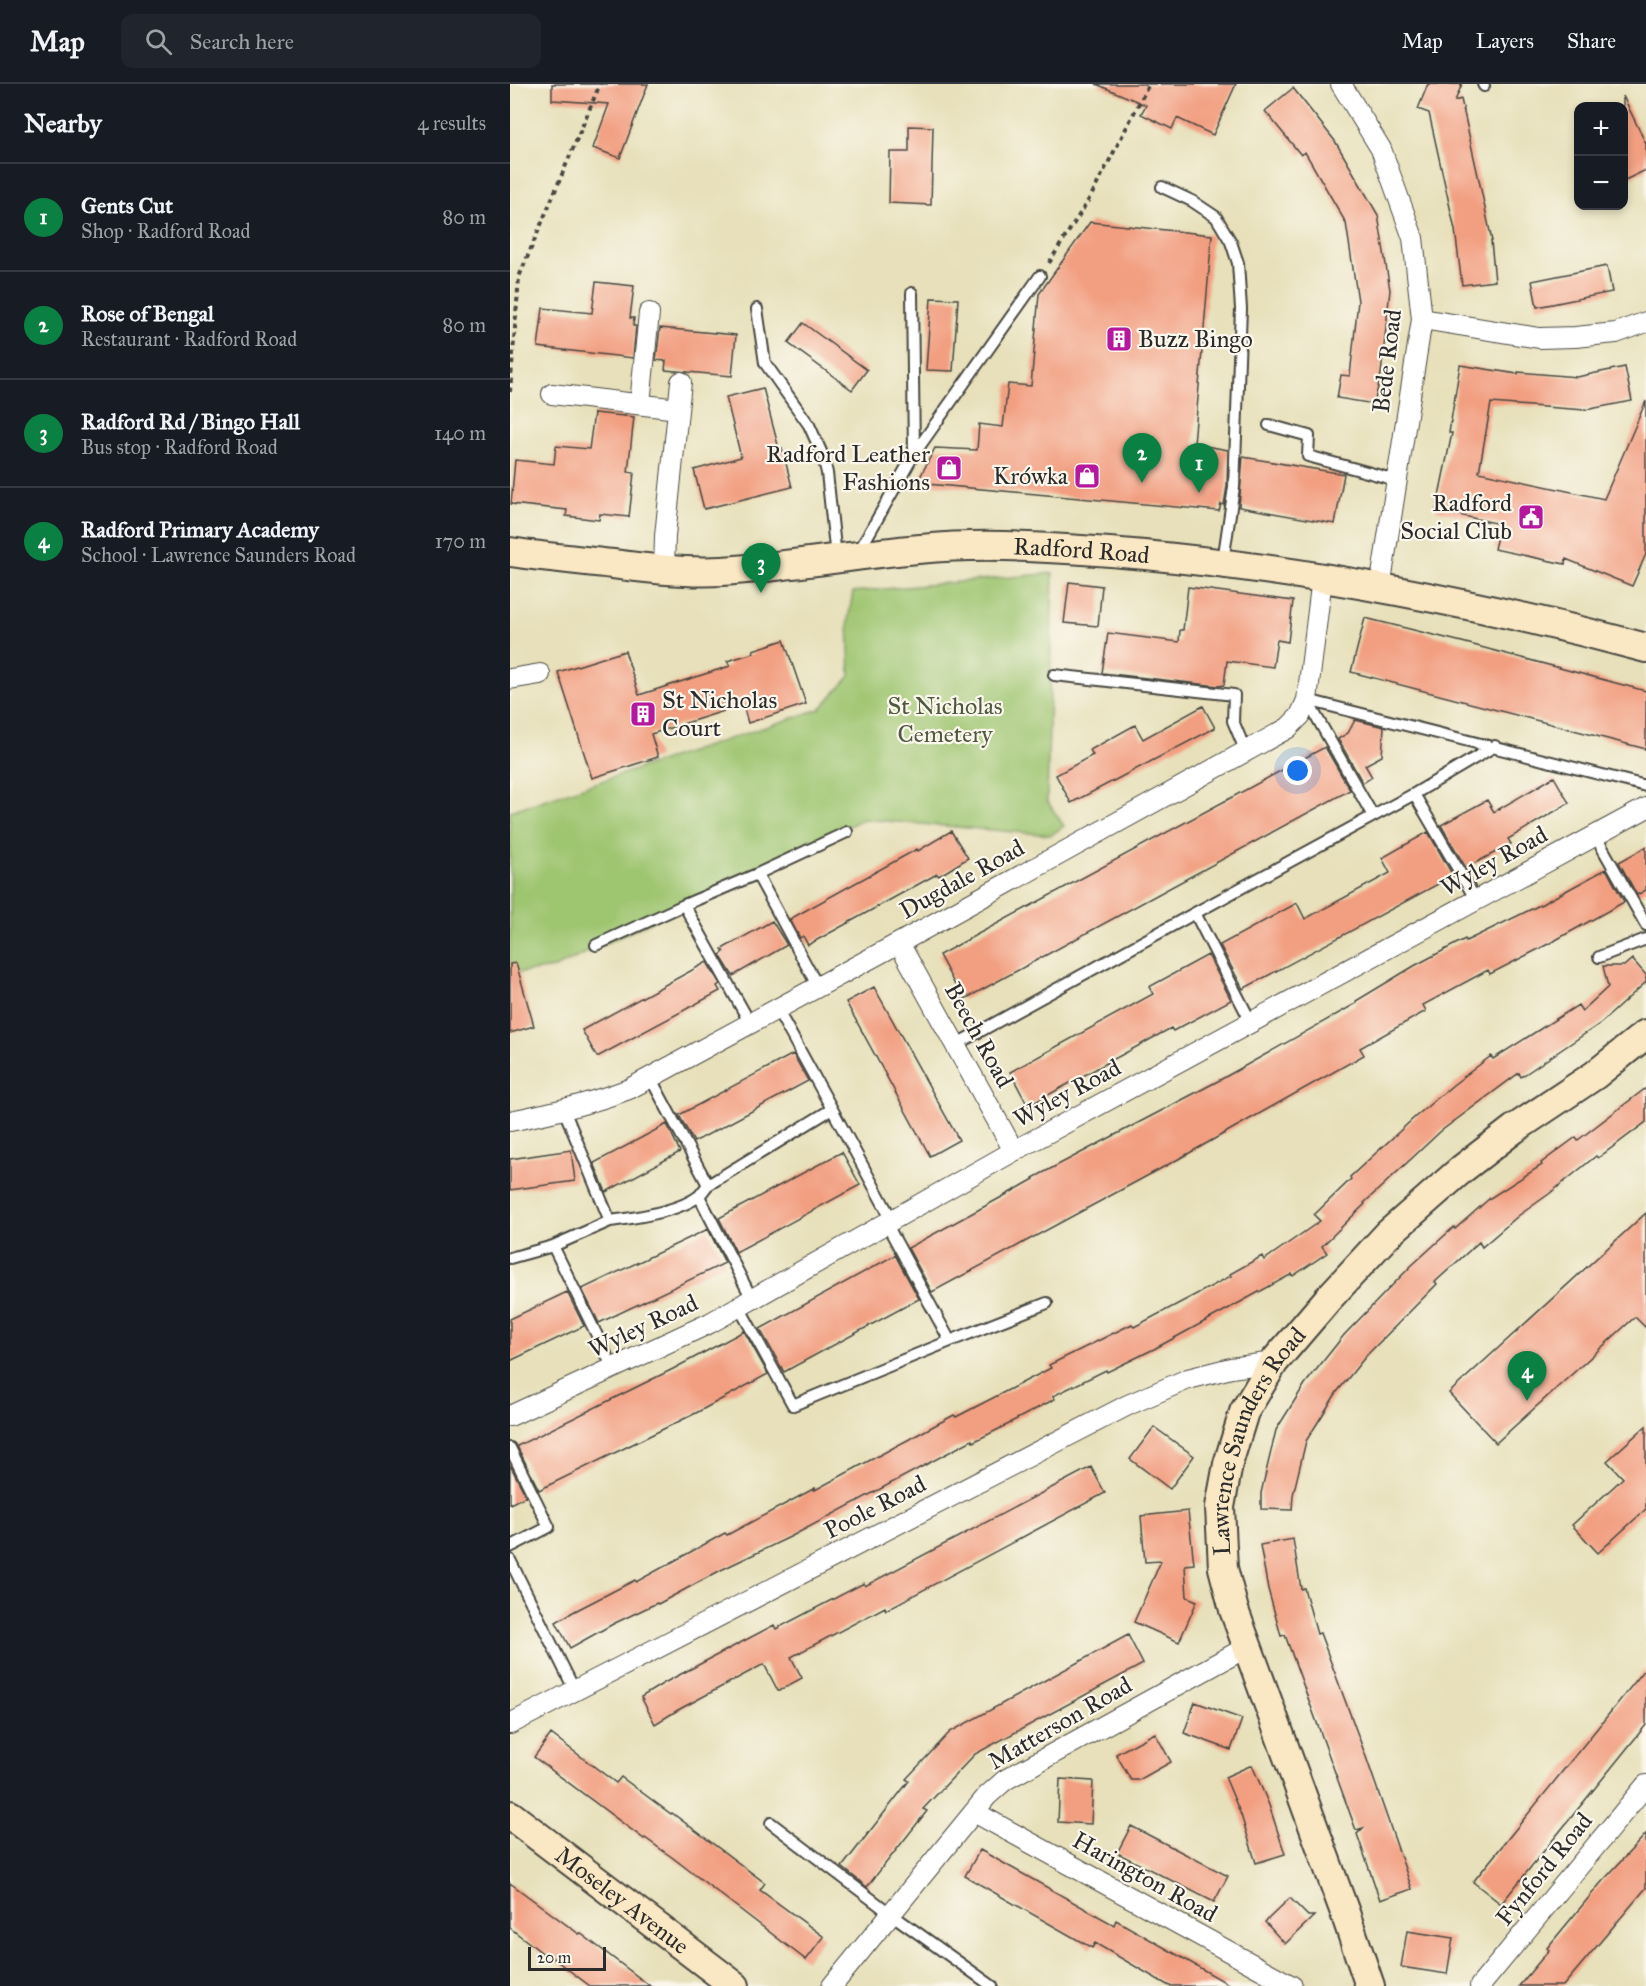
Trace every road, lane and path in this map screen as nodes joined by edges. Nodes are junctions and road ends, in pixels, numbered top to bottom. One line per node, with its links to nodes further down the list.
1 (600, 84): 12 (path)
2 (1149, 84): 5 (path)
3 (1341, 84): 9 (street, Bede Road)
4 (1162, 187): 21 (lane)
5 (1040, 276): 17 (lane)
6 (912, 293): 17 (lane)
7 (757, 309): 20 (lane)
8 (649, 313): 14 (street)
9 (1422, 319): 10 (street); 18 (street, Bede Road)
10 (1646, 322)
11 (681, 382): 15 (street)
12 (510, 392)
13 (552, 394): 14 (street)
14 (640, 404): 15 (street)
15 (678, 409): 22 (street)
16 (1269, 425): 18 (lane)
17 (914, 454): 20 (lane)
18 (1396, 480): 24 (street, Bede Road)
19 (510, 552): 22 (main road, Radford Road)
20 (846, 557): 21 (main road, Radford Road); 22 (main road, Radford Road)
21 (1223, 565): 23 (main road, Radford Road)
22 (664, 570)
23 (1322, 578): 24 (main road, Radford Road); 29 (street, Dugdale Road)
24 (1380, 588): 25 (main road, Radford Road)
25 (1646, 648)
26 (540, 674): 28 (street)
27 (1054, 675): 31 (lane)
28 (510, 679)
29 (1307, 699): 30 (lane); 31 (street, Dugdale Road); 35 (lane)
30 (1495, 746): 32 (lane); 33 (lane)
31 (1246, 752): 44 (street, Dugdale Road)
32 (1646, 786)
33 (1414, 794): 35 (lane); 39 (lane)
34 (1646, 808): 37 (street, Wyley Road)
35 (1373, 816): 41 (lane)
36 (847, 832): 38 (lane)
37 (1595, 835): 39 (street, Wyley Road); 42 (lane)
38 (757, 874): 40 (lane); 47 (lane)
39 (1476, 900): 49 (street, Wyley Road)
40 (684, 905): 45 (lane); 50 (lane)
41 (1195, 913): 49 (lane); 52 (lane)
42 (1646, 925)
43 (1646, 939): 46 (lane)
44 (899, 943): 47 (street, Dugdale Road); 52 (street, Beech Road)
45 (596, 945)
46 (1599, 957)
47 (818, 987): 48 (street, Dugdale Road)
48 (777, 1009): 50 (street, Dugdale Road); 54 (lane)
49 (1251, 1022): 57 (street, Wyley Road)
50 (750, 1023): 53 (street, Dugdale Road)
51 (1646, 1034): 67 (main road, Lawrence Saunders Road)
52 (955, 1045): 57 (street, Beech Road)
53 (650, 1077): 55 (street, Dugdale Road); 58 (lane)
54 (832, 1109): 58 (lane); 61 (lane)
55 (564, 1110): 56 (street, Dugdale Road); 60 (lane)
56 (510, 1121)
57 (1014, 1151): 61 (street, Wyley Road)
58 (708, 1185): 59 (lane)
59 (699, 1196): 60 (lane); 64 (lane)
60 (610, 1221): 62 (lane)
61 (889, 1222): 64 (street, Wyley Road); 66 (lane)
62 (553, 1246): 63 (lane); 68 (lane)
63 (510, 1258)
64 (746, 1303): 66 (lane); 68 (street, Wyley Road)
65 (1047, 1303): 66 (lane)
66 (950, 1341)
67 (1274, 1362): 73 (main road, Lawrence Saunders Road); 74 (street, Poole Road)
68 (614, 1368): 69 (street, Wyley Road)
69 (510, 1416)
70 (510, 1448): 71 (lane)
71 (510, 1547)
72 (510, 1560): 74 (lane)
73 (1247, 1647): 77 (street, Matterson Road); 85 (main road, Lawrence Saunders Road)
74 (575, 1690): 75 (street, Poole Road)
75 (510, 1724)
76 (1646, 1785): 86 (street, Fynford Road)
77 (974, 1812): 80 (street, Matterson Road); 84 (street, Harington Road)
78 (510, 1815): 81 (main road, Moseley Avenue)
79 (771, 1823): 80 (lane)
80 (891, 1914): 82 (street, Matterson Road); 83 (lane)
81 (735, 1986)
82 (832, 1986)
83 (992, 1986)
84 (1292, 1986)
85 (1370, 1986)
86 (1480, 1986)

